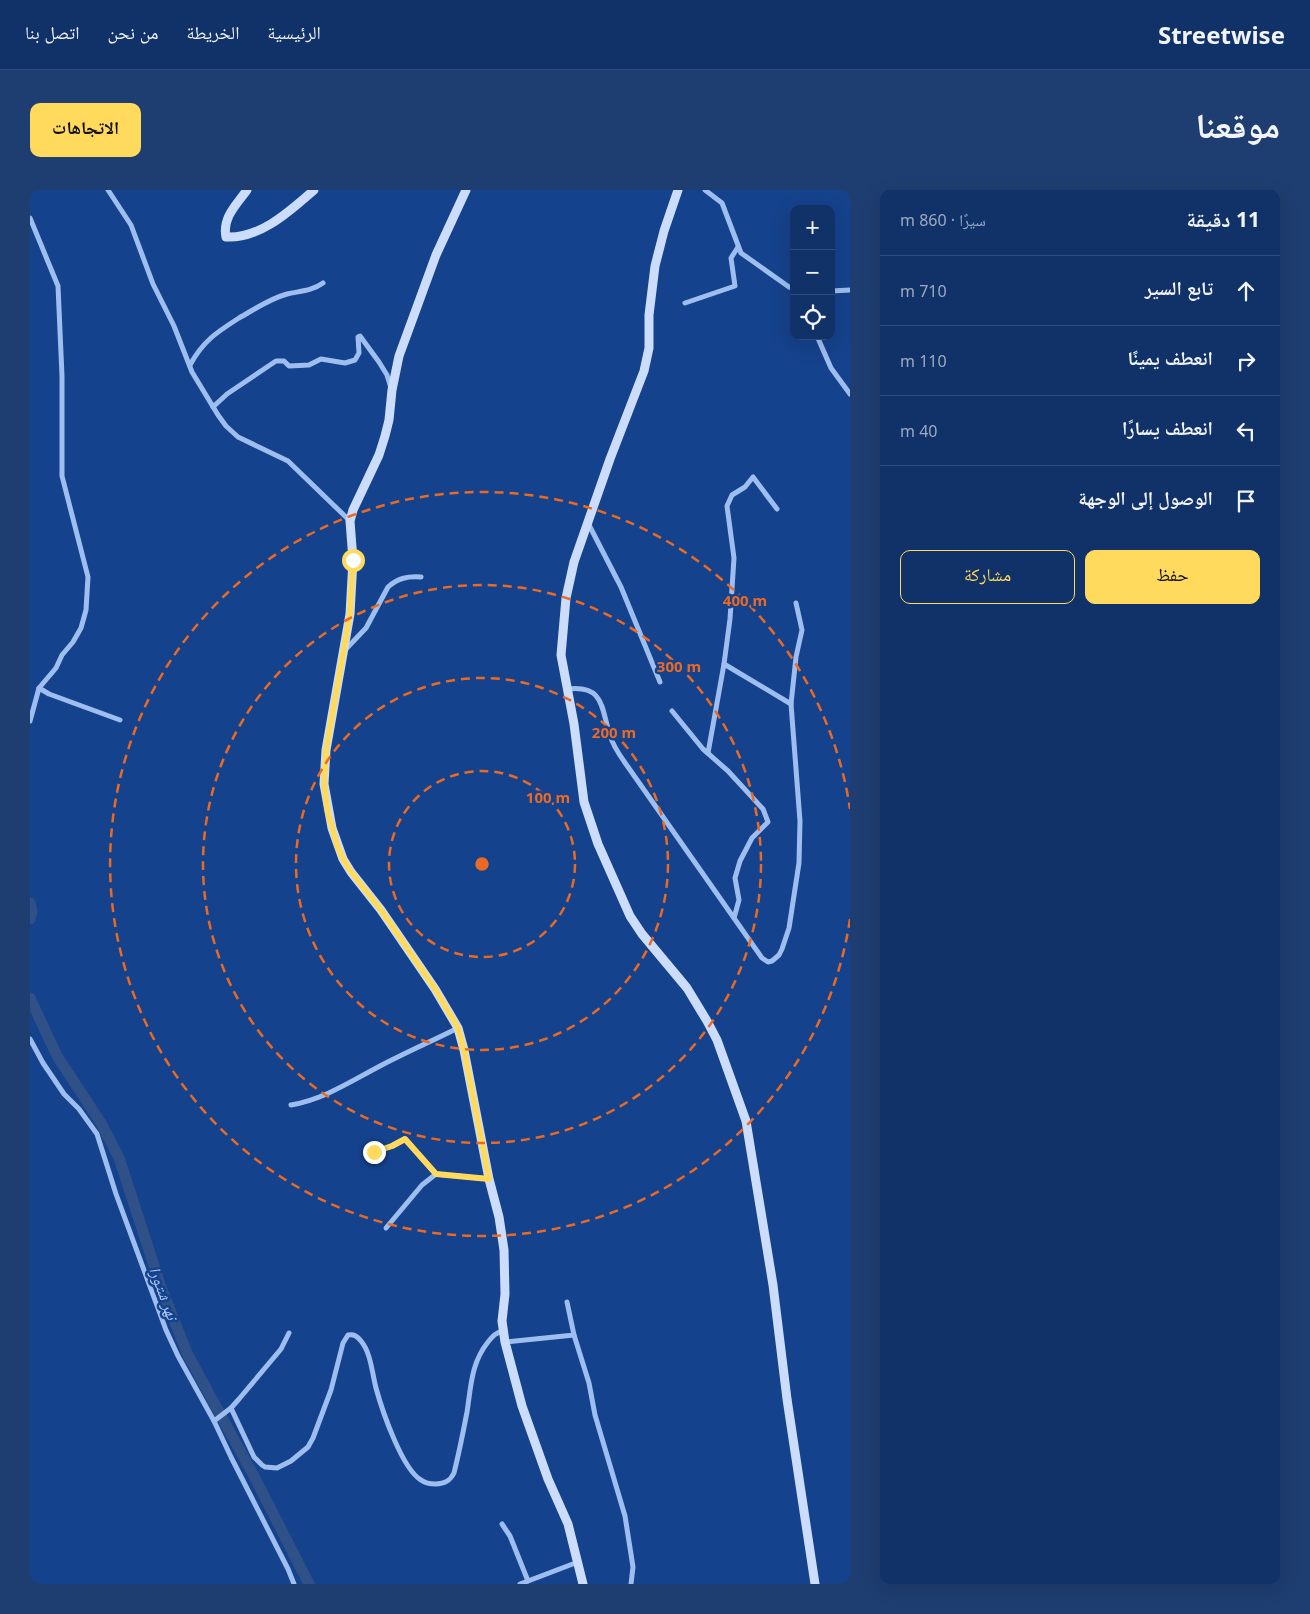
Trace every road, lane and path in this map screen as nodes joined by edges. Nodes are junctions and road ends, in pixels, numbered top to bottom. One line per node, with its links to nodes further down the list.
1 (108, 190): 15 (street)
2 (247, 190): 3 (street)
3 (314, 190)
4 (466, 190): 16 (street)
5 (678, 190): 21 (street)
6 (705, 190): 8 (street)
7 (30, 218): 27 (street)
8 (738, 247): 10 (street); 13 (street)
9 (323, 283): 15 (street)
10 (790, 287)
11 (850, 290): 12 (street)
12 (835, 292)
13 (685, 304)
14 (818, 340): 17 (street)
15 (190, 365): 18 (street)
16 (392, 390): 18 (street); 20 (street)
17 (850, 394)
18 (213, 408): 20 (street)
19 (776, 509): 25 (street)
20 (350, 522): 24 (street)
21 (588, 523): 26 (street); 28 (street)
22 (421, 577): 24 (street)
23 (796, 603): 29 (street)
24 (345, 651): 35 (street)
25 (724, 664): 29 (street); 33 (street)
26 (660, 682)
27 (39, 688): 31 (street); 32 (street)
28 (568, 689): 34 (street); 56 (street)
29 (791, 704): 34 (street)
30 (672, 711): 33 (street)
31 (120, 720)
32 (30, 721)
33 (708, 753): 34 (street)
34 (734, 918)
35 (458, 1028): 37 (street); 40 (street)
36 (30, 1039): 48 (street)
37 (291, 1105)
38 (374, 1152): 39 (street)
39 (436, 1174): 40 (street); 41 (street)
40 (489, 1179): 43 (street)
41 (386, 1228)
42 (567, 1302): 45 (street)
43 (503, 1331): 46 (street); 47 (street)
44 (289, 1333): 47 (street)
45 (574, 1334): 46 (street); 55 (street)
46 (505, 1342): 50 (street)
47 (231, 1408): 48 (street)
48 (216, 1419): 52 (street)
49 (502, 1524): 51 (street)
50 (578, 1562): 51 (street); 54 (street)
51 (528, 1581): 53 (street)
52 (294, 1584)
53 (520, 1584)
54 (583, 1584)
55 (631, 1584)
56 (815, 1584)

